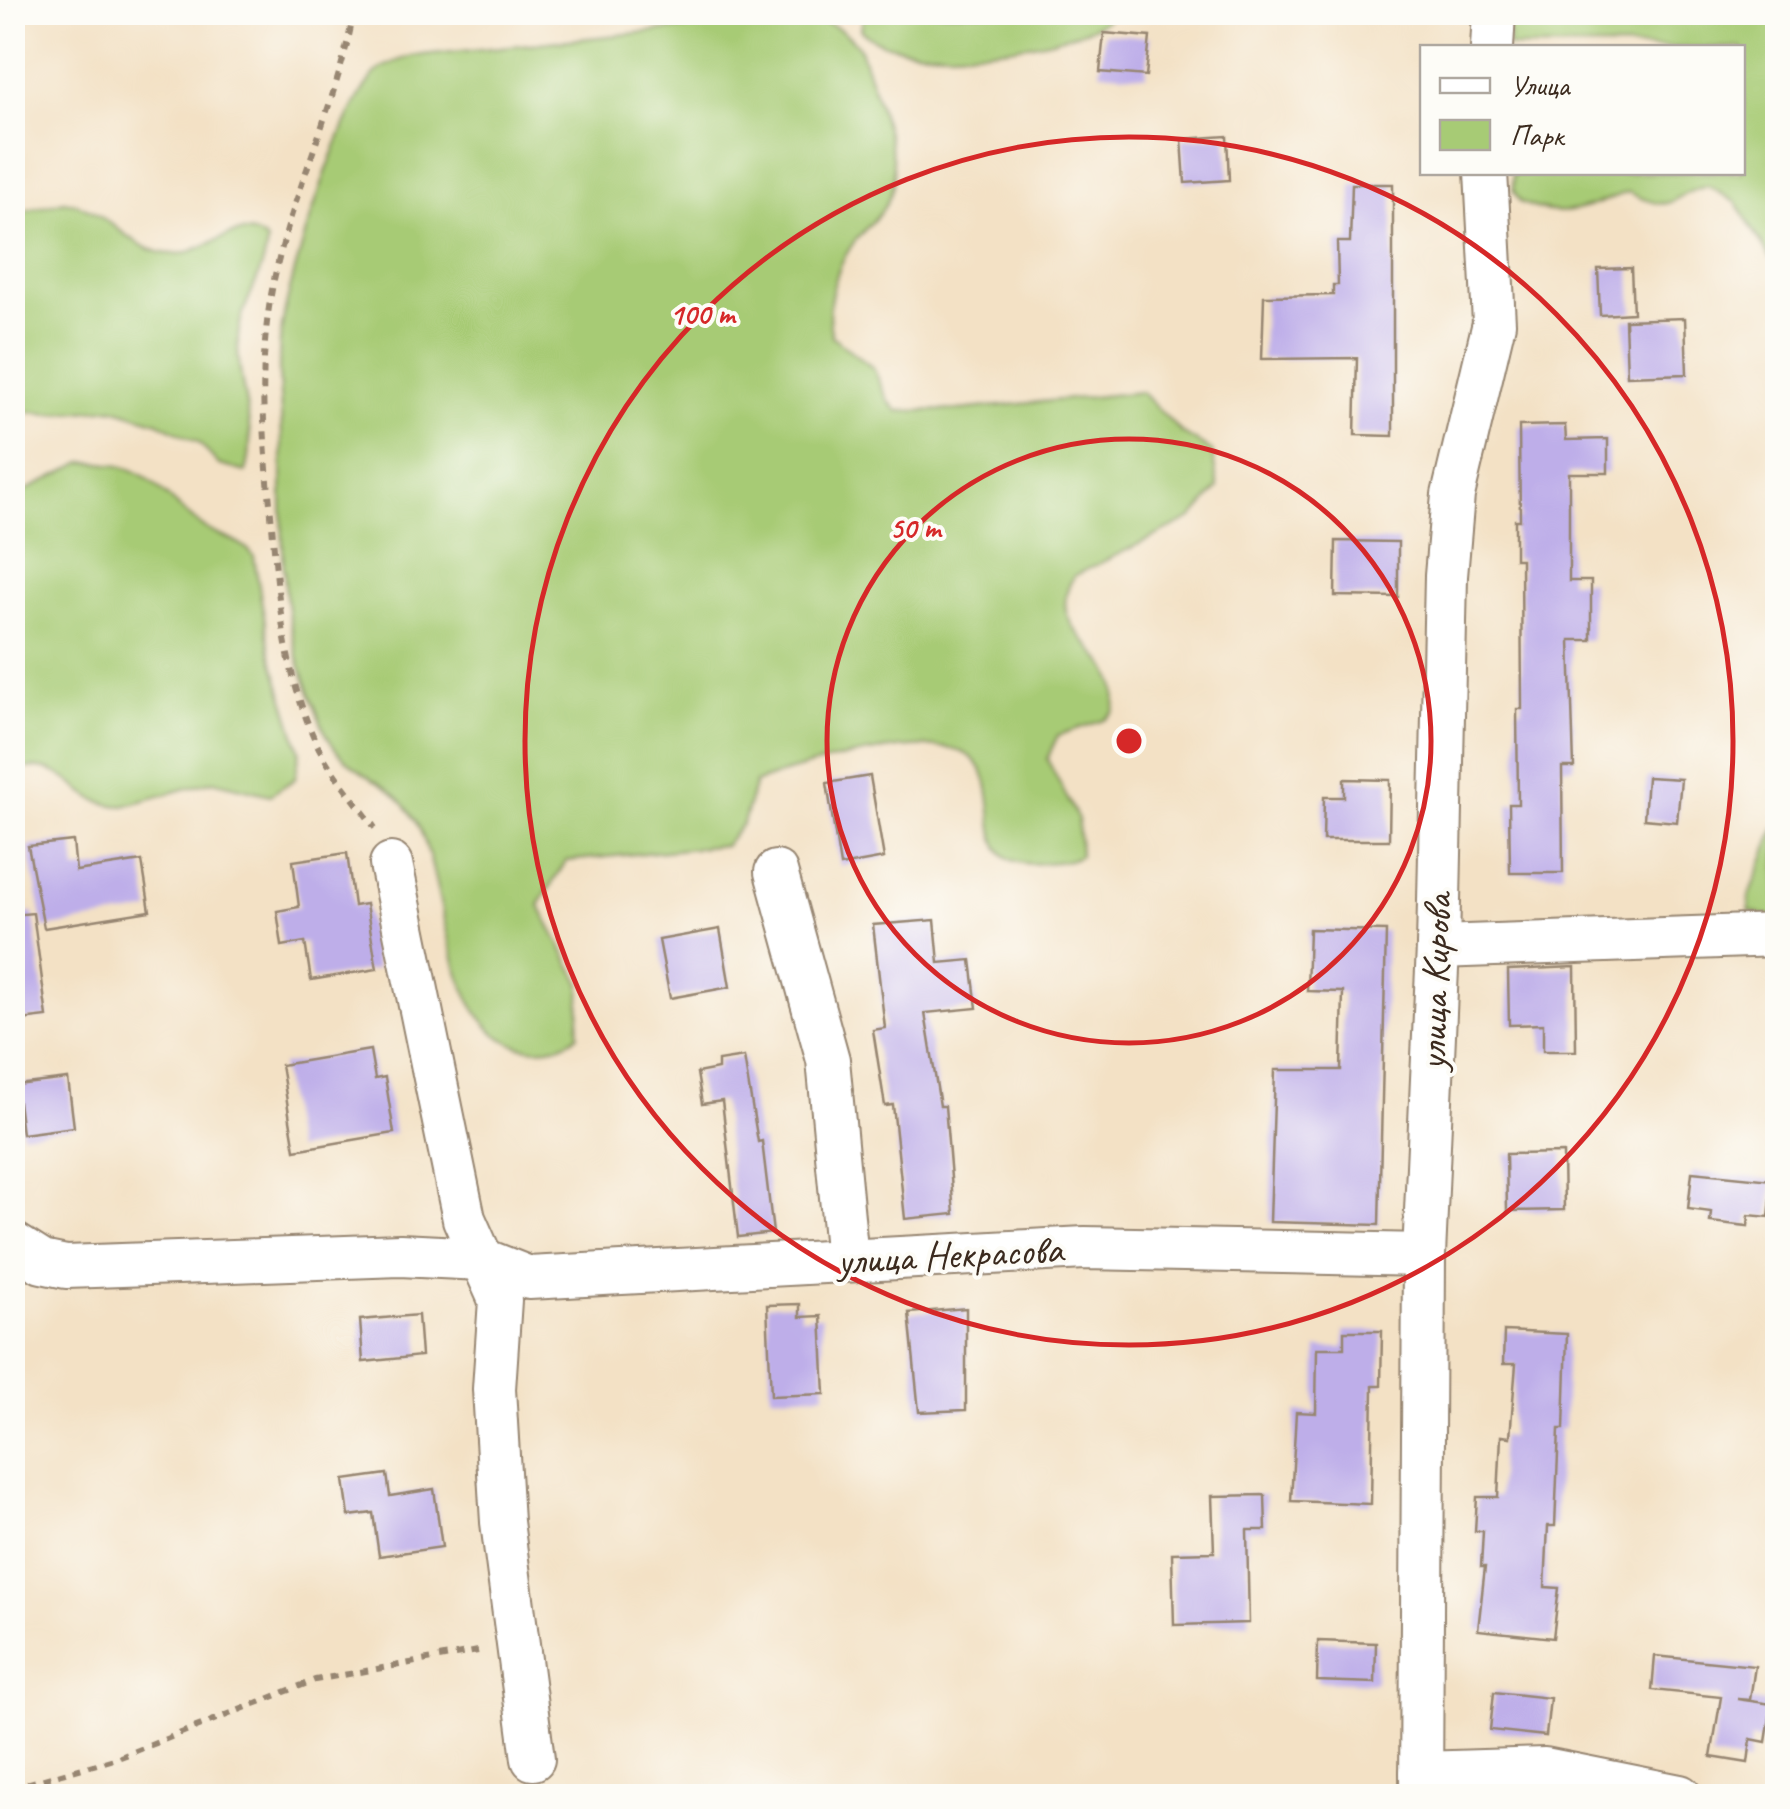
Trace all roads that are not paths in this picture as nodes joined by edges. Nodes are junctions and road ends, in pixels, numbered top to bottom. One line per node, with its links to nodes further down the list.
1 (1494, 12): 2 (street)
2 (1492, 45)
3 (1486, 175): 7 (street, улица Кирова)
4 (392, 864): 10 (street)
5 (776, 872): 11 (street)
6 (1778, 935): 7 (street)
7 (1438, 947): 9 (street, улица Кирова)
8 (12, 1243): 10 (street, улица Некрасова)
9 (1424, 1254): 11 (street, улица Некрасова); 13 (street, улица Кирова)
10 (481, 1259): 11 (street, улица Некрасова); 12 (street)
11 (847, 1260)
12 (533, 1759)
13 (1421, 1785): 14 (street)
14 (1680, 1796)

